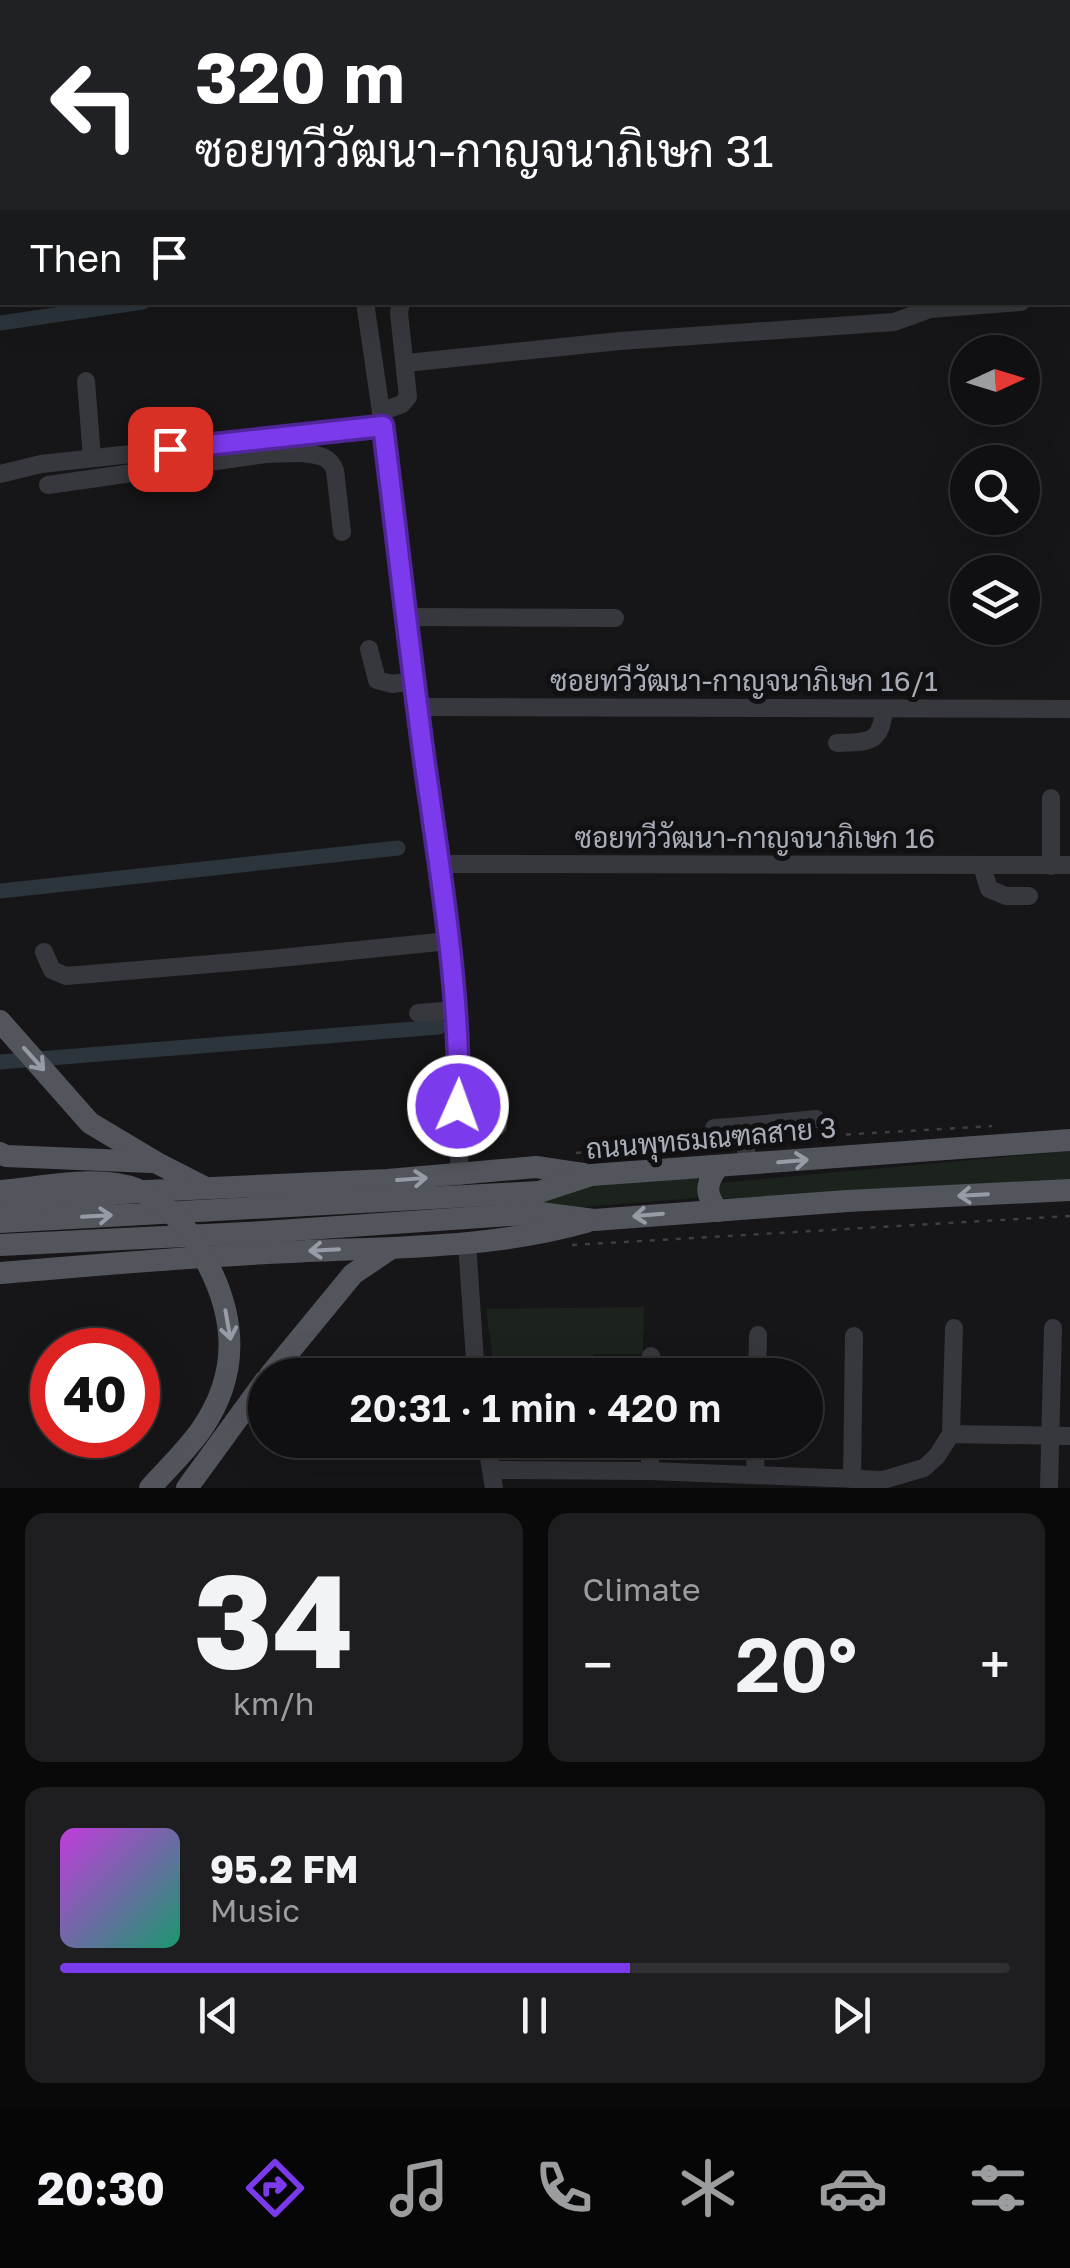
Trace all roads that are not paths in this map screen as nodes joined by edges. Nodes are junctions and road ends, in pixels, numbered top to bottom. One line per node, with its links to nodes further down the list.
1 (365, 305): 6 (street)
2 (400, 305): 4 (street)
3 (982, 305): 4 (street)
4 (406, 363): 6 (street)
5 (86, 381): 8 (street)
6 (382, 419): 7 (street); 12 (street)
7 (300, 444): 8 (street); 10 (street); 11 (street)
8 (92, 458): 9 (street)
9 (0, 474)
10 (48, 485)
11 (342, 532)
12 (407, 617): 13 (street); 15 (street)
13 (615, 618)
14 (369, 648): 15 (street)
15 (414, 681): 16 (street)
16 (417, 707): 17 (street, ซอยทวีวัฒนา-กาญจนาภิเษก 16/1); 21 (street)
17 (884, 709): 18 (street, ซอยทวีวัฒนา-กาญจนาภิเษก 16/1); 19 (street)
18 (1070, 709)
19 (838, 742)
20 (1051, 798): 23 (street)
21 (439, 864): 22 (street, ซอยทวีวัฒนา-กาญจนาภิเษก 16); 25 (street)
22 (982, 866): 23 (street, ซอยทวีวัฒนา-กาญจนาภิเษก 16); 24 (street)
23 (1060, 866)
24 (1029, 896)
25 (448, 941): 26 (street); 27 (street)
26 (44, 952)
27 (456, 1010): 28 (street); 30 (street)
28 (418, 1014)
29 (4, 1026): 37 (main road, one-way to 37)
30 (458, 1106): 32 (street); 41 (street)
31 (816, 1119): 33 (street)
32 (498, 1126)
33 (743, 1126): 34 (street); 38 (street)
34 (714, 1128)
35 (1070, 1140): 38 (main road, ถนนพุทธมณฑลสาย 3, one-way to 35)
36 (0, 1153): 37 (main road)
37 (156, 1163): 42 (main road)
38 (748, 1165): 39 (main road, ถนนพุทธมณฑลสาย 3)
39 (716, 1168): 40 (main road, ถนนพุทธมณฑลสาย 3); 46 (main road)
40 (592, 1175): 41 (main road); 48 (main road, ถนนพุทธมณฑลสาย 3, one-way to 40)
41 (459, 1176): 42 (main road, one-way to 41)
42 (205, 1188): 45 (main road)
43 (1070, 1190): 46 (main road, one-way to 46)
44 (0, 1191): 70 (main road, one-way to 70, bridge)
45 (0, 1204)
46 (718, 1211): 47 (main road, one-way to 47)
47 (594, 1220): 49 (main road); 50 (main road)
48 (0, 1222)
49 (466, 1243): 51 (main road); 58 (street)
50 (0, 1246)
51 (393, 1247): 52 (main road, one-way to 52); 57 (main road)
52 (0, 1273)
53 (954, 1328): 61 (street)
54 (1053, 1328): 62 (street)
55 (758, 1335): 59 (street)
56 (854, 1336): 68 (street)
57 (284, 1358)
58 (475, 1358)
59 (757, 1358)
60 (248, 1405): 71 (main road)
61 (952, 1434): 62 (street); 68 (street)
62 (1050, 1436): 63 (street); 72 (street)
63 (1070, 1436)
64 (650, 1458): 66 (street)
65 (755, 1458): 67 (street)
66 (650, 1472): 67 (street); 69 (street)
67 (754, 1475): 68 (street)
68 (852, 1478)
69 (492, 1479)
70 (150, 1488)
71 (187, 1488)
72 (1049, 1488)

